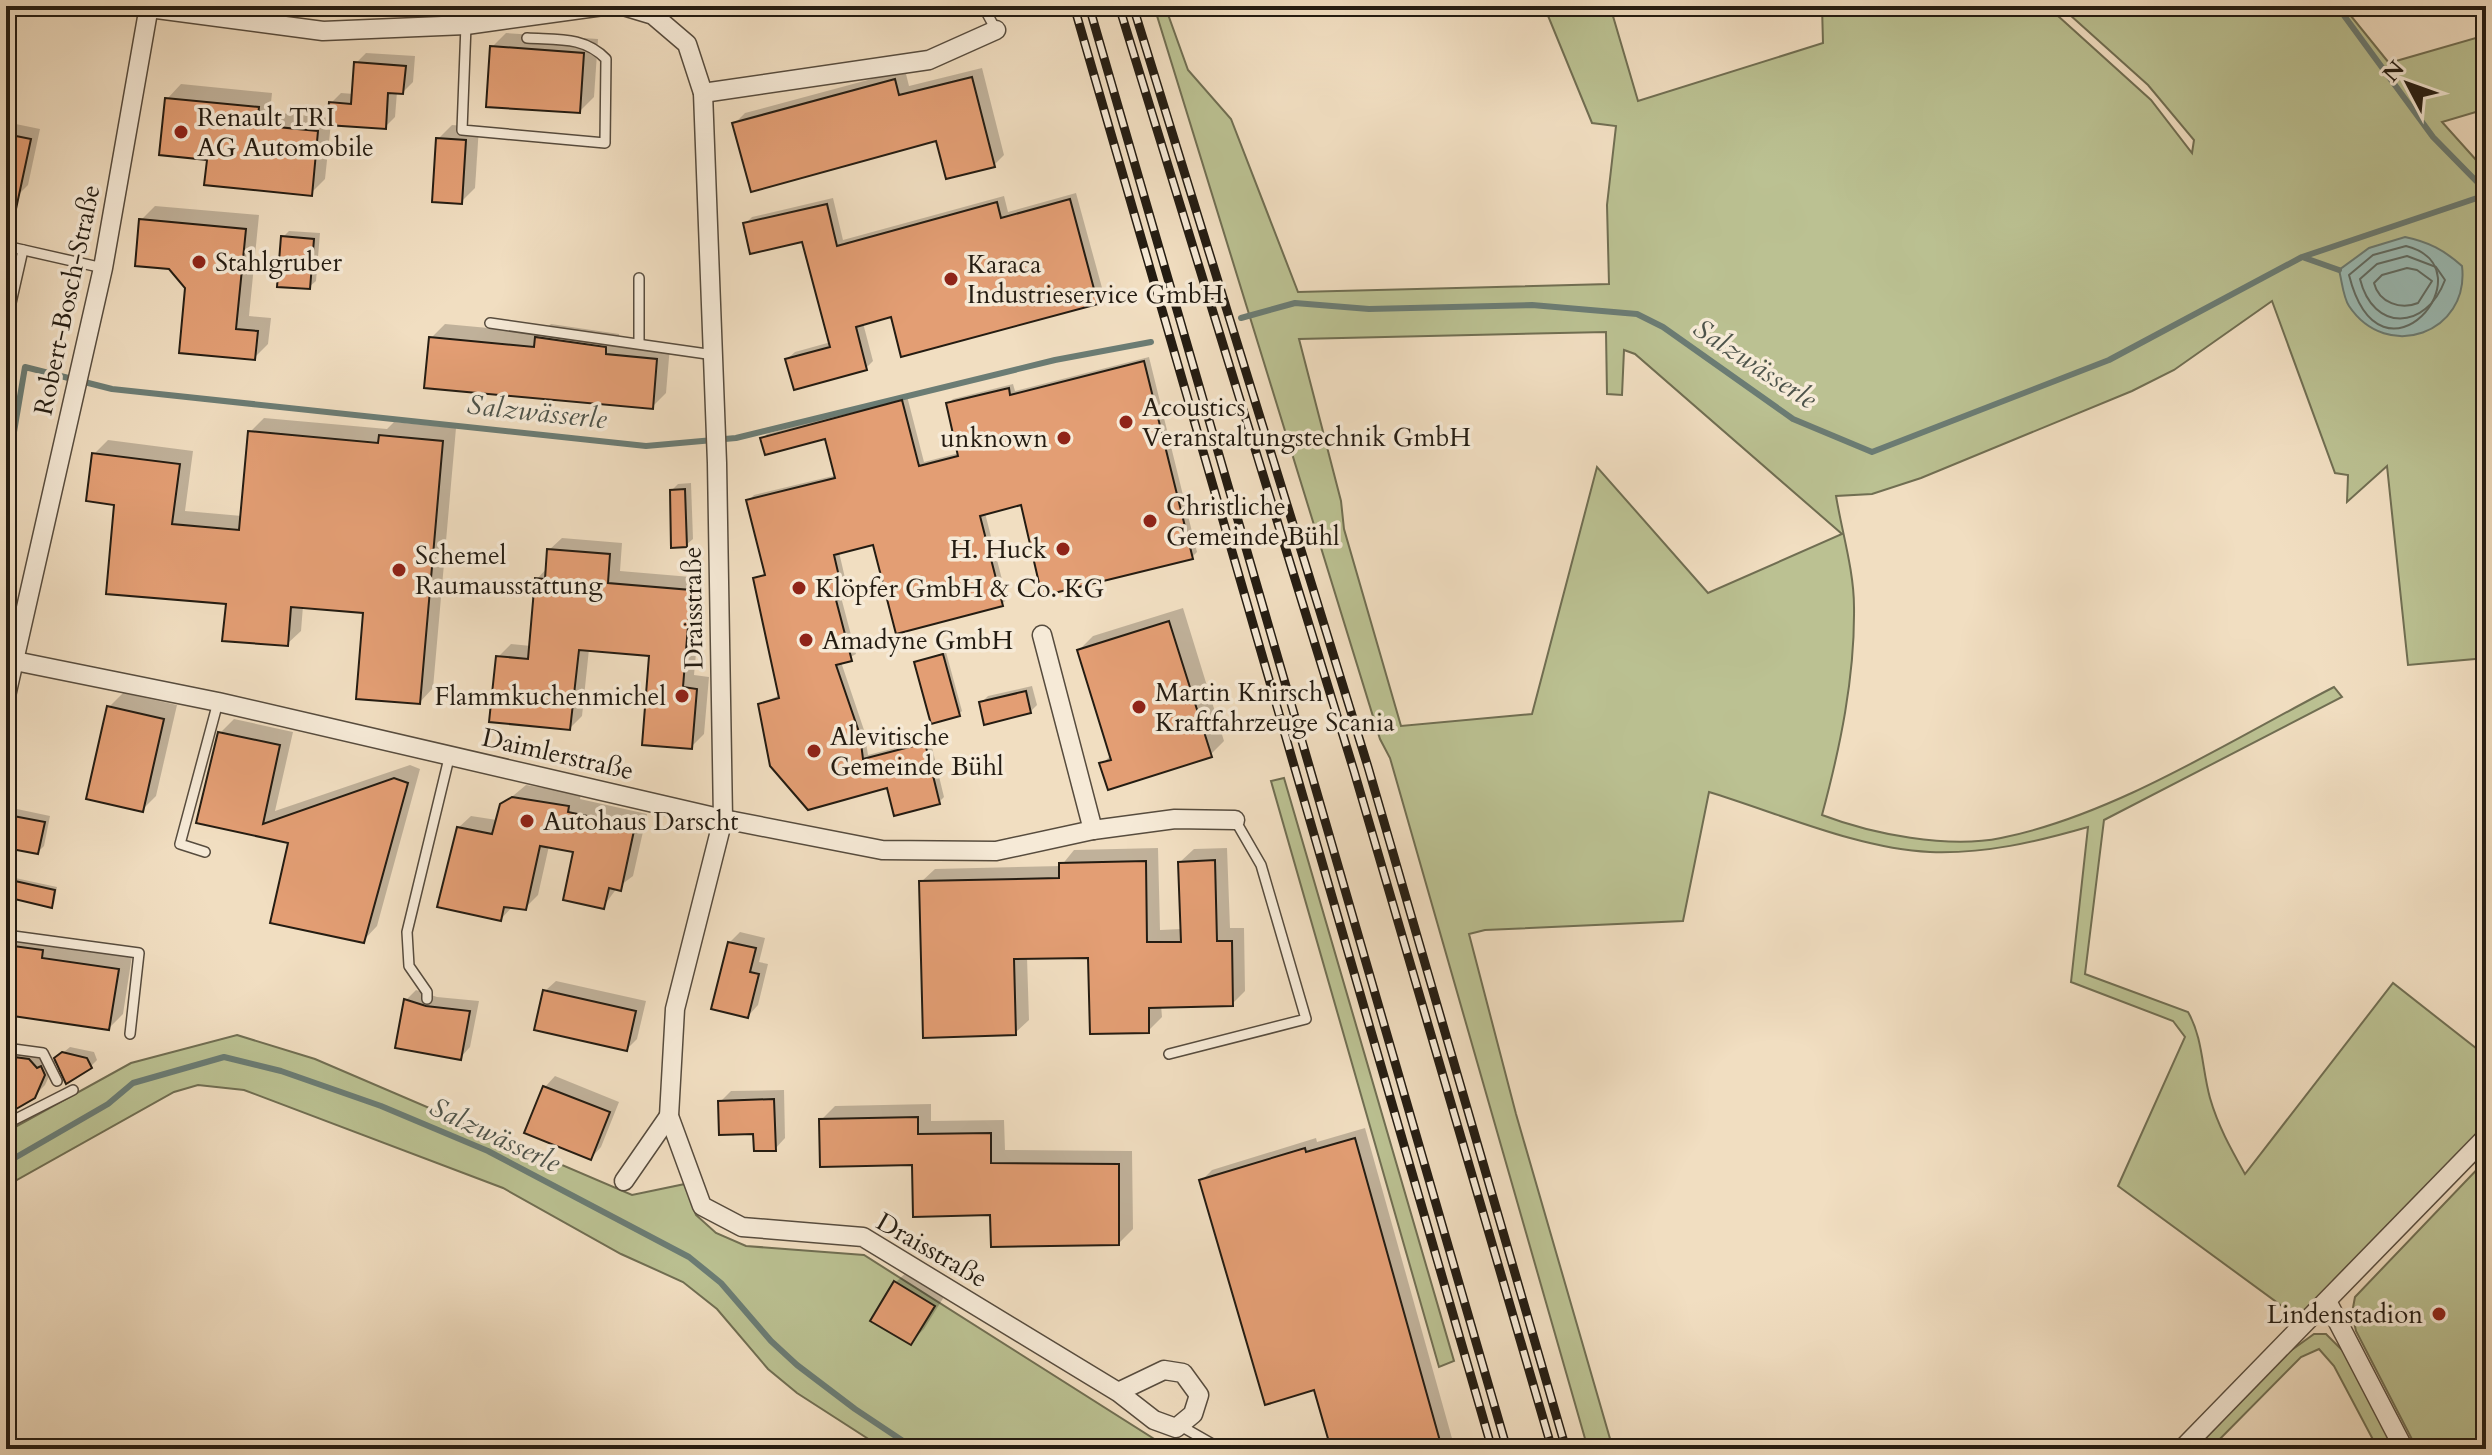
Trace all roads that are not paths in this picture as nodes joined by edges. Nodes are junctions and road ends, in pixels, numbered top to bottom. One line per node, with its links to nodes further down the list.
1 (144, 6): 6 (street); 12 (street, Robert-Bosch-Straße)
2 (603, 6): 5 (street)
3 (623, 6): 9 (street, Draisstraße)
4 (983, 6): 7 (lane)
5 (546, 10): 6 (street)
6 (466, 25): 8 (lane)
7 (996, 30): 9 (street)
8 (527, 38)
9 (703, 93): 17 (street, Draisstraße)
10 (6, 246): 11 (lane)
11 (23, 250): 12 (lane); 15 (lane)
12 (103, 268): 19 (street, Robert-Bosch-Straße)
13 (639, 278): 16 (lane)
14 (490, 323): 16 (lane)
15 (6, 325)
16 (639, 343): 17 (lane)
17 (714, 355): 23 (street, Draisstraße)
18 (1042, 635): 25 (street)
19 (15, 661): 20 (street, Robert-Bosch-Straße); 21 (street, Daimlerstraße)
20 (6, 696)
21 (218, 702): 22 (street, Daimlerstraße); 26 (lane)
22 (450, 754): 23 (street, Daimlerstraße); 28 (lane)
23 (723, 819): 25 (street, Daimlerstraße); 34 (street, Draisstraße)
24 (1235, 820): 25 (street, Daimlerstraße); 31 (lane)
25 (1093, 830)
26 (205, 852)
27 (6, 935): 29 (lane)
28 (427, 999)
29 (130, 1034)
30 (6, 1048): 32 (lane)
31 (1169, 1054)
32 (57, 1081)
33 (73, 1090): 35 (lane)
34 (669, 1116): 37 (street); 39 (street, Draisstraße)
35 (6, 1124)
36 (2486, 1137): 38 (street)
37 (624, 1181)
38 (2328, 1303): 42 (street); 43 (street)
39 (1118, 1392): 40 (street, Draisstraße); 40 (street)
40 (1179, 1425): 41 (lane)
41 (1221, 1449)
42 (2182, 1449)
43 (2404, 1449)

